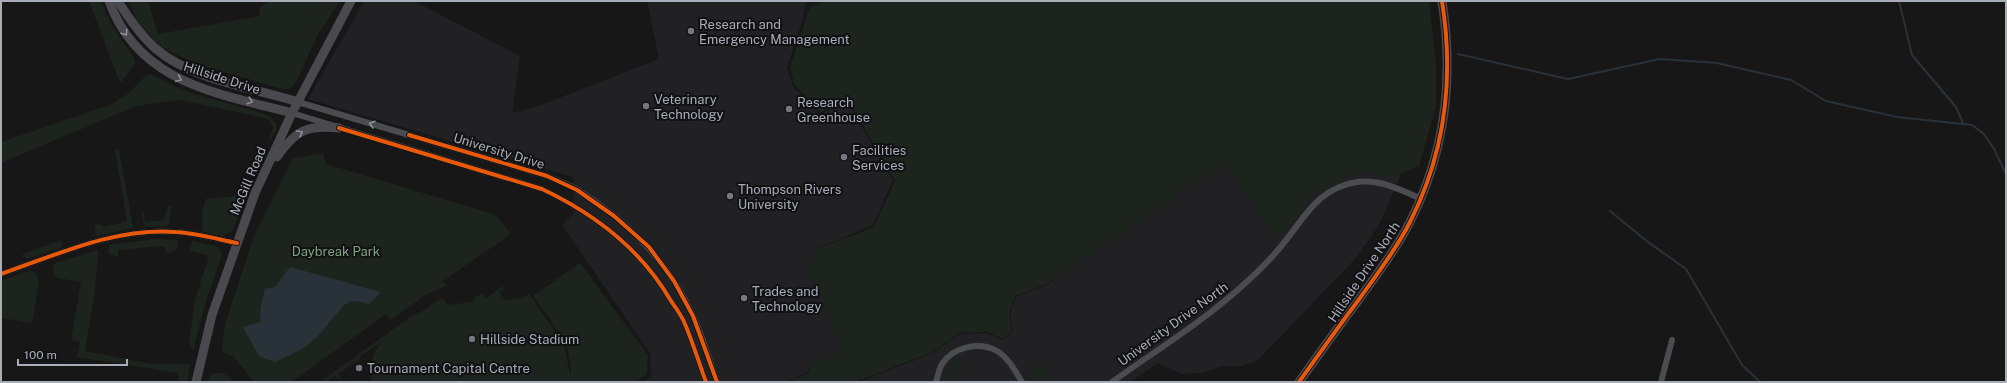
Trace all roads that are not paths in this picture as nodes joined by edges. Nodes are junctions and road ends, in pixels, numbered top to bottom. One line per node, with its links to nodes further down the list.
1 (109, 1): 6 (main road, Hillside Drive, one-way to 6)
2 (118, 1): 5 (main road, Hillside Drive)
3 (351, 1): 5 (main road, McGill Road)
4 (1442, 1): 8 (main road, Hillside Drive North)
5 (298, 102): 6 (main road, McGill Road); 17 (street, University Drive, one-way to 5)
6 (292, 113): 7 (street, University Drive); 9 (main road, McGill Road)
7 (339, 128): 9 (main road, one-way to 7); 16 (street, University Drive)
8 (1436, 154): 10 (street); 11 (main road, Hillside Drive North)
9 (265, 172): 12 (main road, McGill Road)
10 (1417, 197): 11 (street); 20 (street, University Drive North)
11 (1403, 234): 21 (main road, Hillside Drive North)
12 (236, 243): 13 (street); 15 (main road, McGill Road)
13 (1, 274)
14 (1672, 340): 22 (street)
15 (196, 382)
16 (706, 382)
17 (717, 382)
18 (936, 382): 19 (street)
19 (1022, 382)
20 (1112, 382)
21 (1299, 382)
22 (1662, 382)

